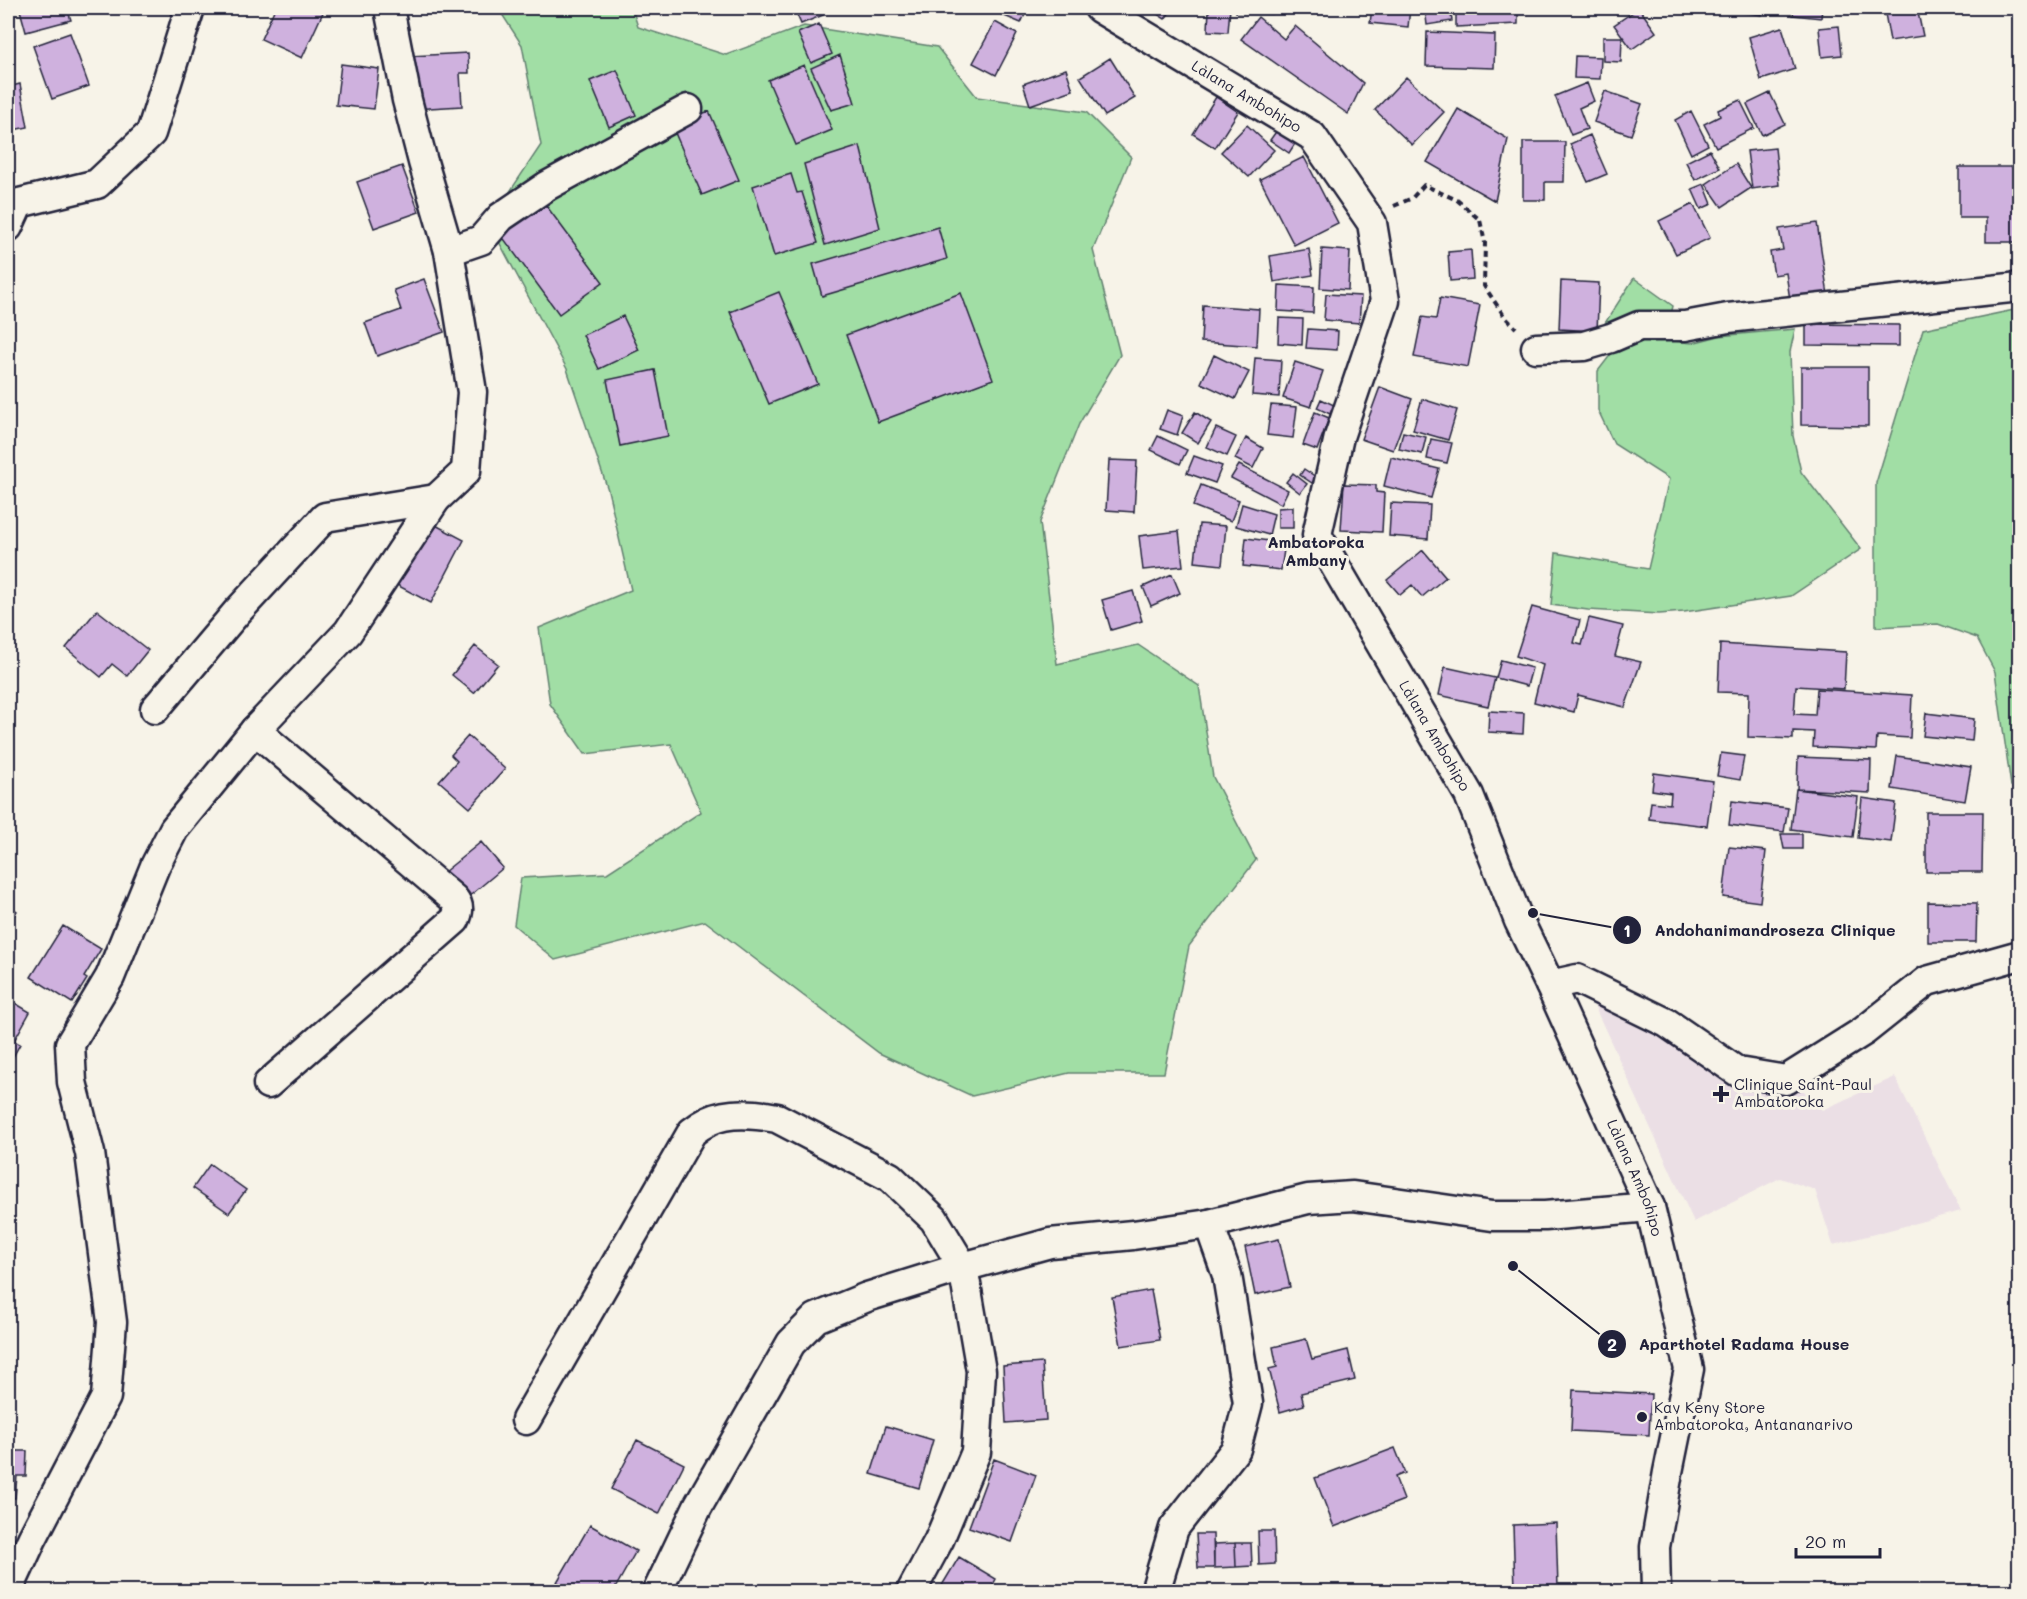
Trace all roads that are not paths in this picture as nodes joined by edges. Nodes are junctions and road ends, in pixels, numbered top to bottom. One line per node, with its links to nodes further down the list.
1 (190, 8): 5 (street)
2 (389, 8): 6 (street)
3 (1099, 8): 13 (street, Làlana Ambohipo)
4 (688, 109): 6 (street)
5 (8, 227)
6 (450, 251): 9 (street)
7 (2019, 287): 8 (street)
8 (1536, 348)
9 (436, 499): 10 (street); 11 (street)
10 (154, 709)
11 (255, 730): 14 (street); 19 (street)
12 (2019, 955): 13 (street)
13 (1550, 985): 15 (street, Làlana Ambohipo)
14 (268, 1084)
15 (1650, 1207): 16 (street); 23 (street, Làlana Ambohipo)
16 (1209, 1224): 17 (street); 22 (street)
17 (963, 1267): 18 (street); 20 (street); 21 (street)
18 (526, 1420)
19 (8, 1591)
20 (657, 1592)
21 (911, 1592)
22 (1155, 1592)
23 (1656, 1592)

